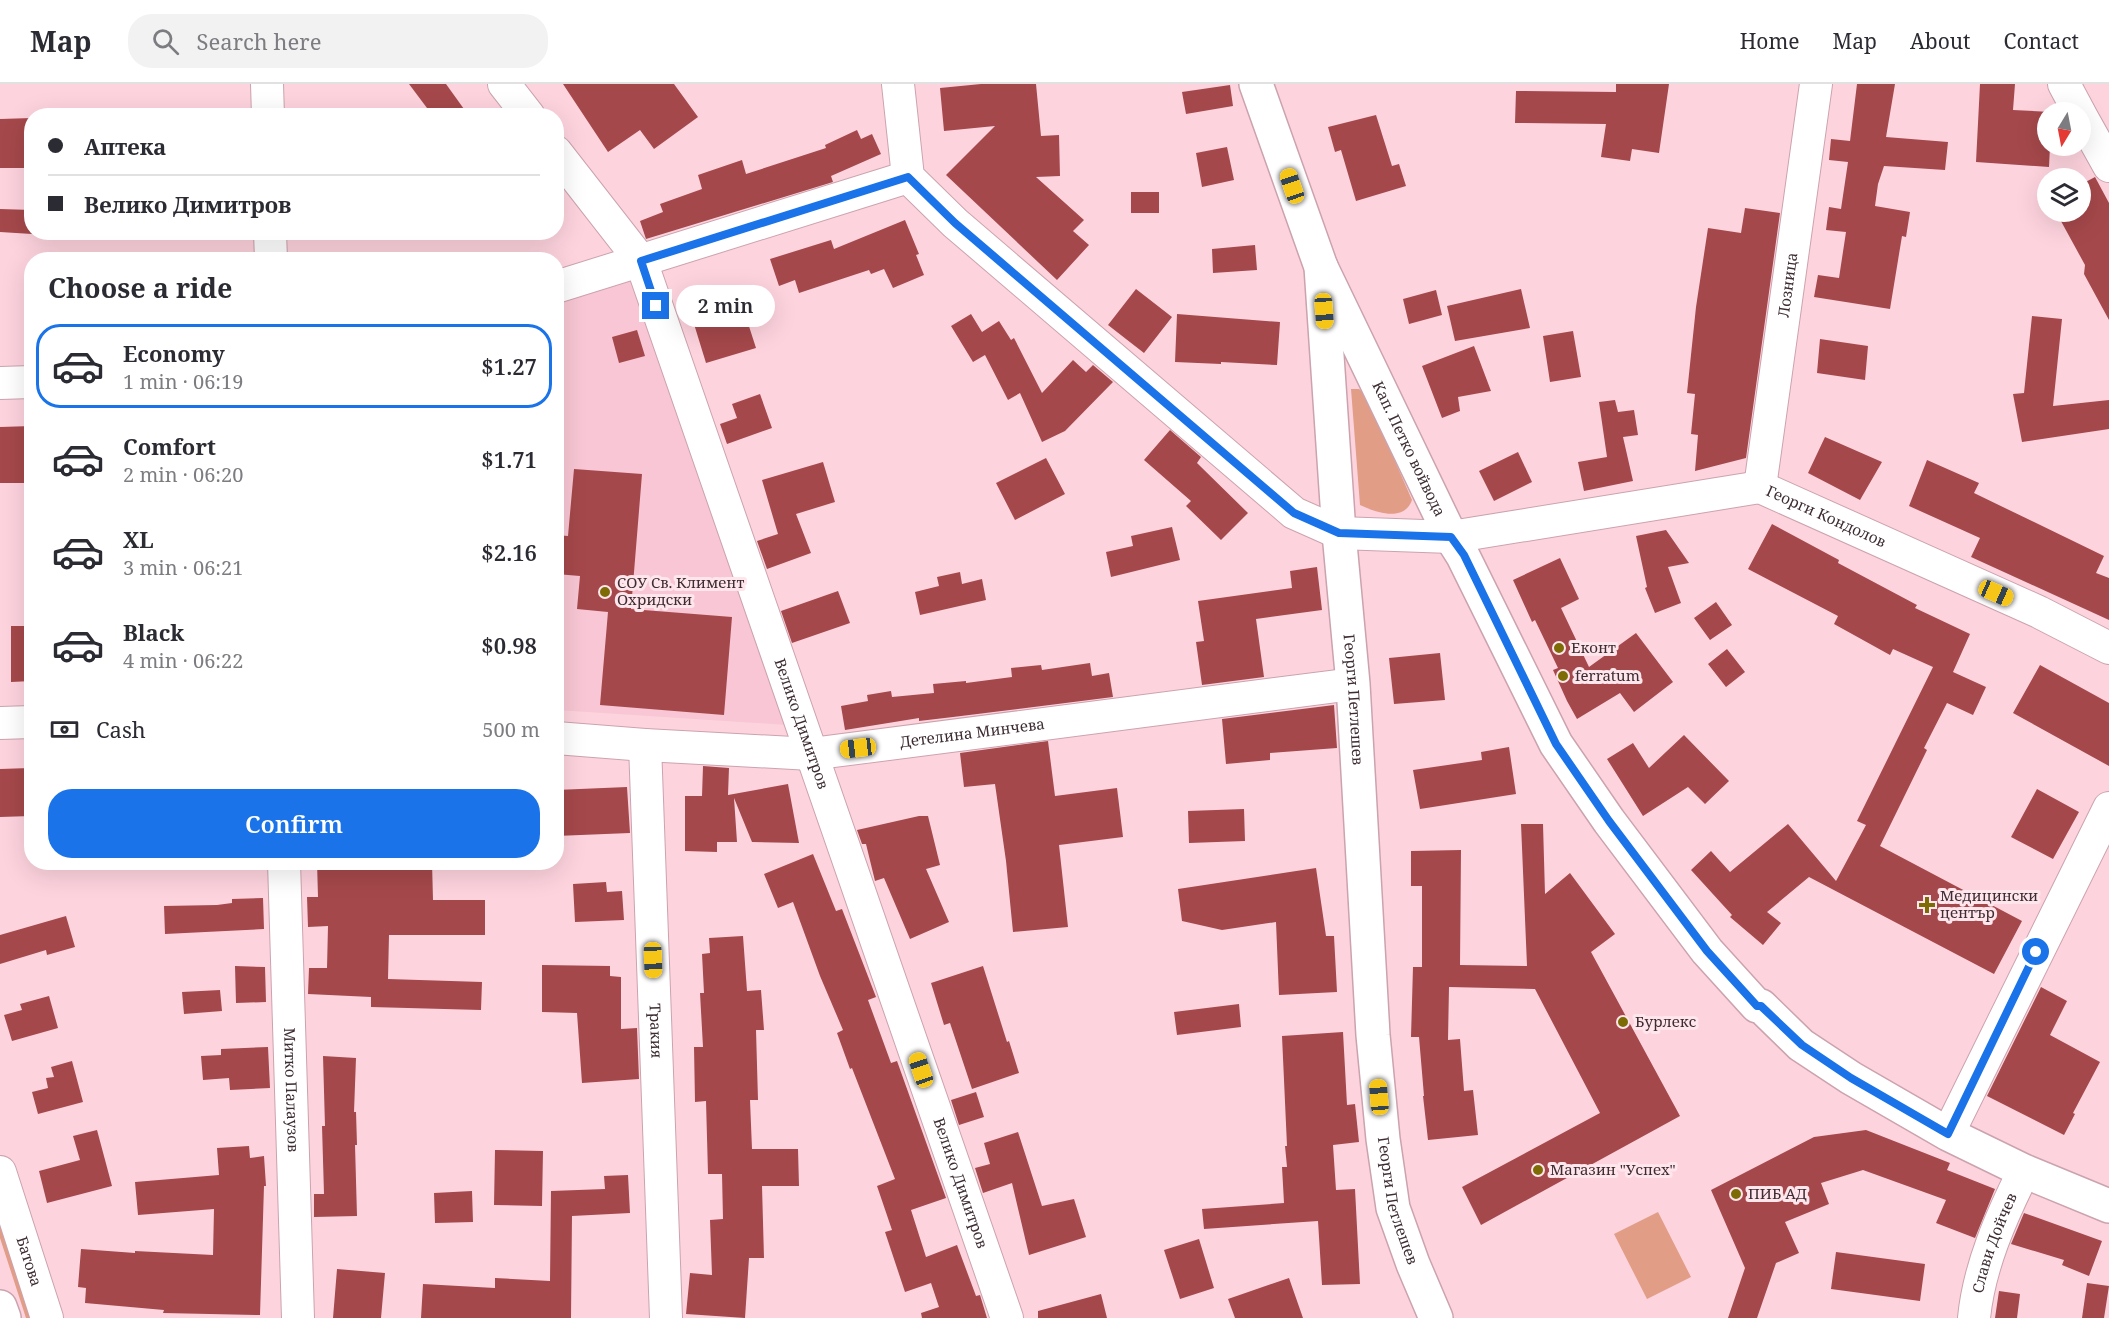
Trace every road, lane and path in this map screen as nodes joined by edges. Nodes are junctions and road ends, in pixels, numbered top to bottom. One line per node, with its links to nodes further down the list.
1 (267, 84): 8 (street)
2 (504, 84): 9 (street)
3 (898, 84): 13 (street)
4 (1256, 84): 15 (main road, Георги Петлешев)
5 (1816, 84): 19 (street, Лозница)
6 (2064, 84): 7 (street)
7 (2074, 102)
8 (268, 108)
9 (523, 108)
10 (2091, 133): 12 (street)
11 (564, 162): 14 (street, Велико Димитров)
12 (2109, 166)
13 (908, 177): 14 (street); 20 (street)
14 (641, 261): 16 (street); 28 (street, Велико Димитров)
15 (1322, 267): 20 (main road, Георги Петлешев); 21 (main road, Кап. Петко войвода)
16 (564, 285)
17 (24, 382): 18 (street)
18 (0, 383)
19 (1760, 487): 21 (street, Георги Кондолов); 22 (street, Георги Кондолов)
20 (1339, 533): 21 (street, Георги Кондолов); 23 (main road, Георги Петлешев)
21 (1451, 537): 31 (main road, Кап. Петко войвода)
22 (2109, 648)
23 (1353, 684): 28 (street, Детелина Минчева); 41 (main road, Георги Петлешев)
24 (24, 722): 25 (street)
25 (0, 723)
26 (564, 739): 27 (street, Детелина Минчева)
27 (645, 745): 28 (street, Детелина Минчева); 39 (street, Тракия)
28 (811, 754): 40 (street, Велико Димитров)
29 (2109, 808): 31 (street)
30 (284, 870): 38 (street, Митко Палаузов)
31 (1948, 1134): 32 (main road, Кап. Петко войвода)
32 (2024, 1171): 34 (main road, Кап. Петко войвода); 42 (street, Слави Дойчев)
33 (0, 1172): 37 (street, Батова)
34 (2109, 1206)
35 (0, 1307): 36 (main road)
36 (3, 1318)
37 (47, 1318)
38 (298, 1318)
39 (666, 1318)
40 (1007, 1318)
41 (1436, 1318)
42 (1974, 1318)

